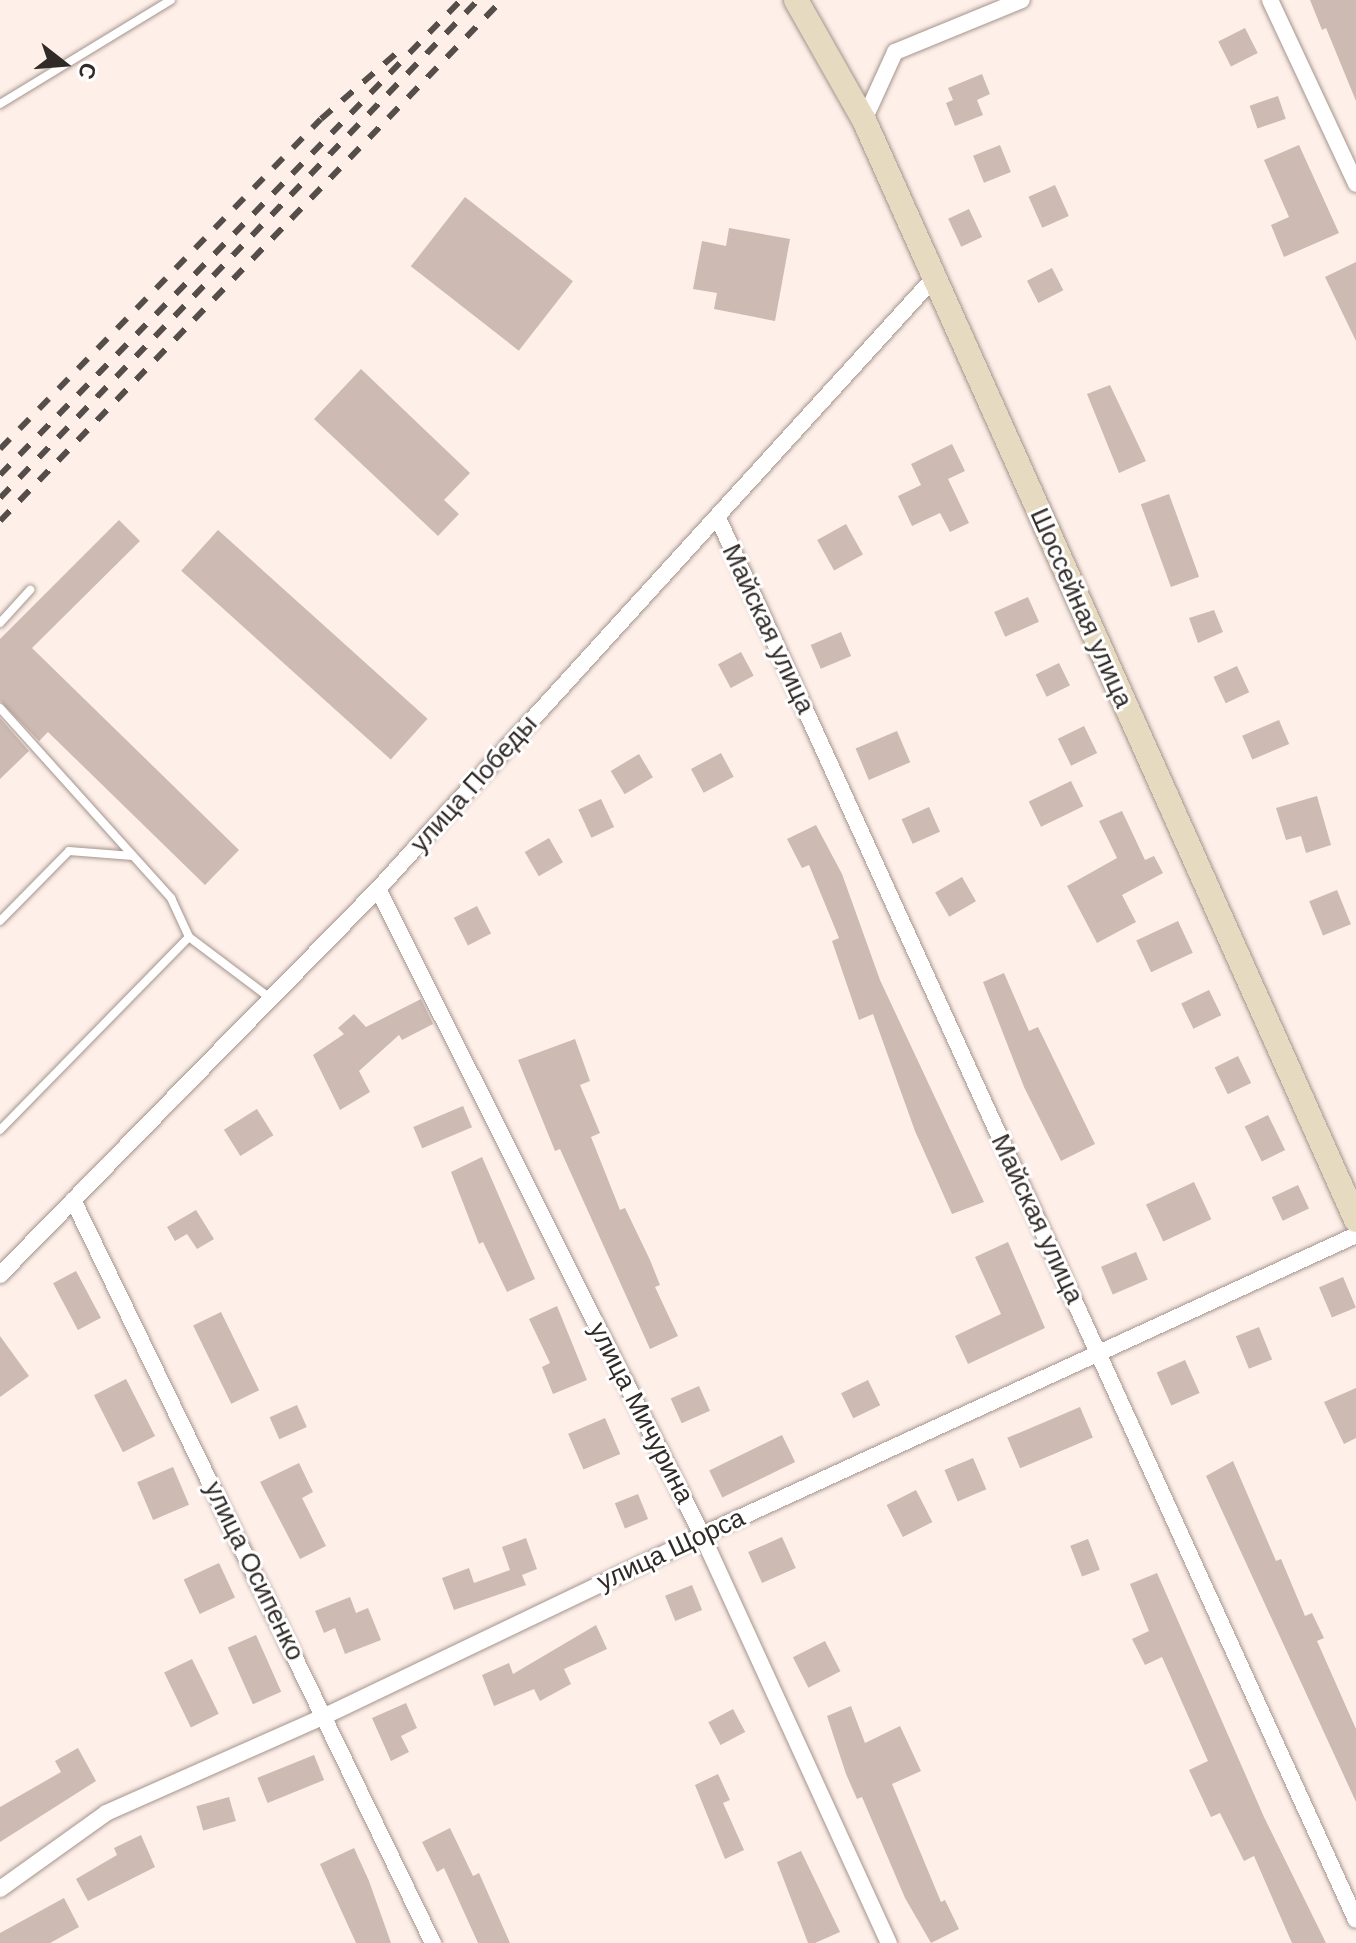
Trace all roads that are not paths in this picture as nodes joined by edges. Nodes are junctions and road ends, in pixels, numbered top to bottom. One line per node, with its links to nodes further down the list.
1 (171, 0): 5 (lane)
2 (796, 0): 6 (main road, Шоссейная улица)
3 (1022, 0): 6 (street)
4 (1270, 0): 7 (street)
5 (0, 104)
6 (864, 120): 8 (main road, Шоссейная улица)
7 (1356, 184)
8 (933, 279): 9 (street, улица Победы); 20 (main road, Шоссейная улица)
9 (718, 518): 14 (street, улица Победы); 23 (street, Майская улица)
10 (30, 590): 11 (lane)
11 (0, 623)
12 (0, 708): 13 (lane)
13 (134, 856): 15 (lane); 16 (lane)
14 (378, 889): 17 (street, улица Победы); 24 (street, улица Мичурина)
15 (0, 921)
16 (189, 937): 17 (lane); 18 (lane)
17 (271, 998): 19 (street, улица Победы)
18 (0, 1130)
19 (73, 1200): 22 (street, улица Победы); 25 (street, улица Осипенко)
20 (1356, 1220)
21 (1356, 1235): 23 (street, улица Щорса)
22 (0, 1275)
23 (1099, 1354): 24 (street, улица Щорса); 27 (street, Майская улица)
24 (702, 1535): 25 (street, улица Щорса); 29 (street, улица Мичурина)
25 (325, 1716): 26 (street, улица Щорса); 28 (street, улица Осипенко)
26 (0, 1889)
27 (1356, 1920)
28 (433, 1943)
29 (889, 1943)

